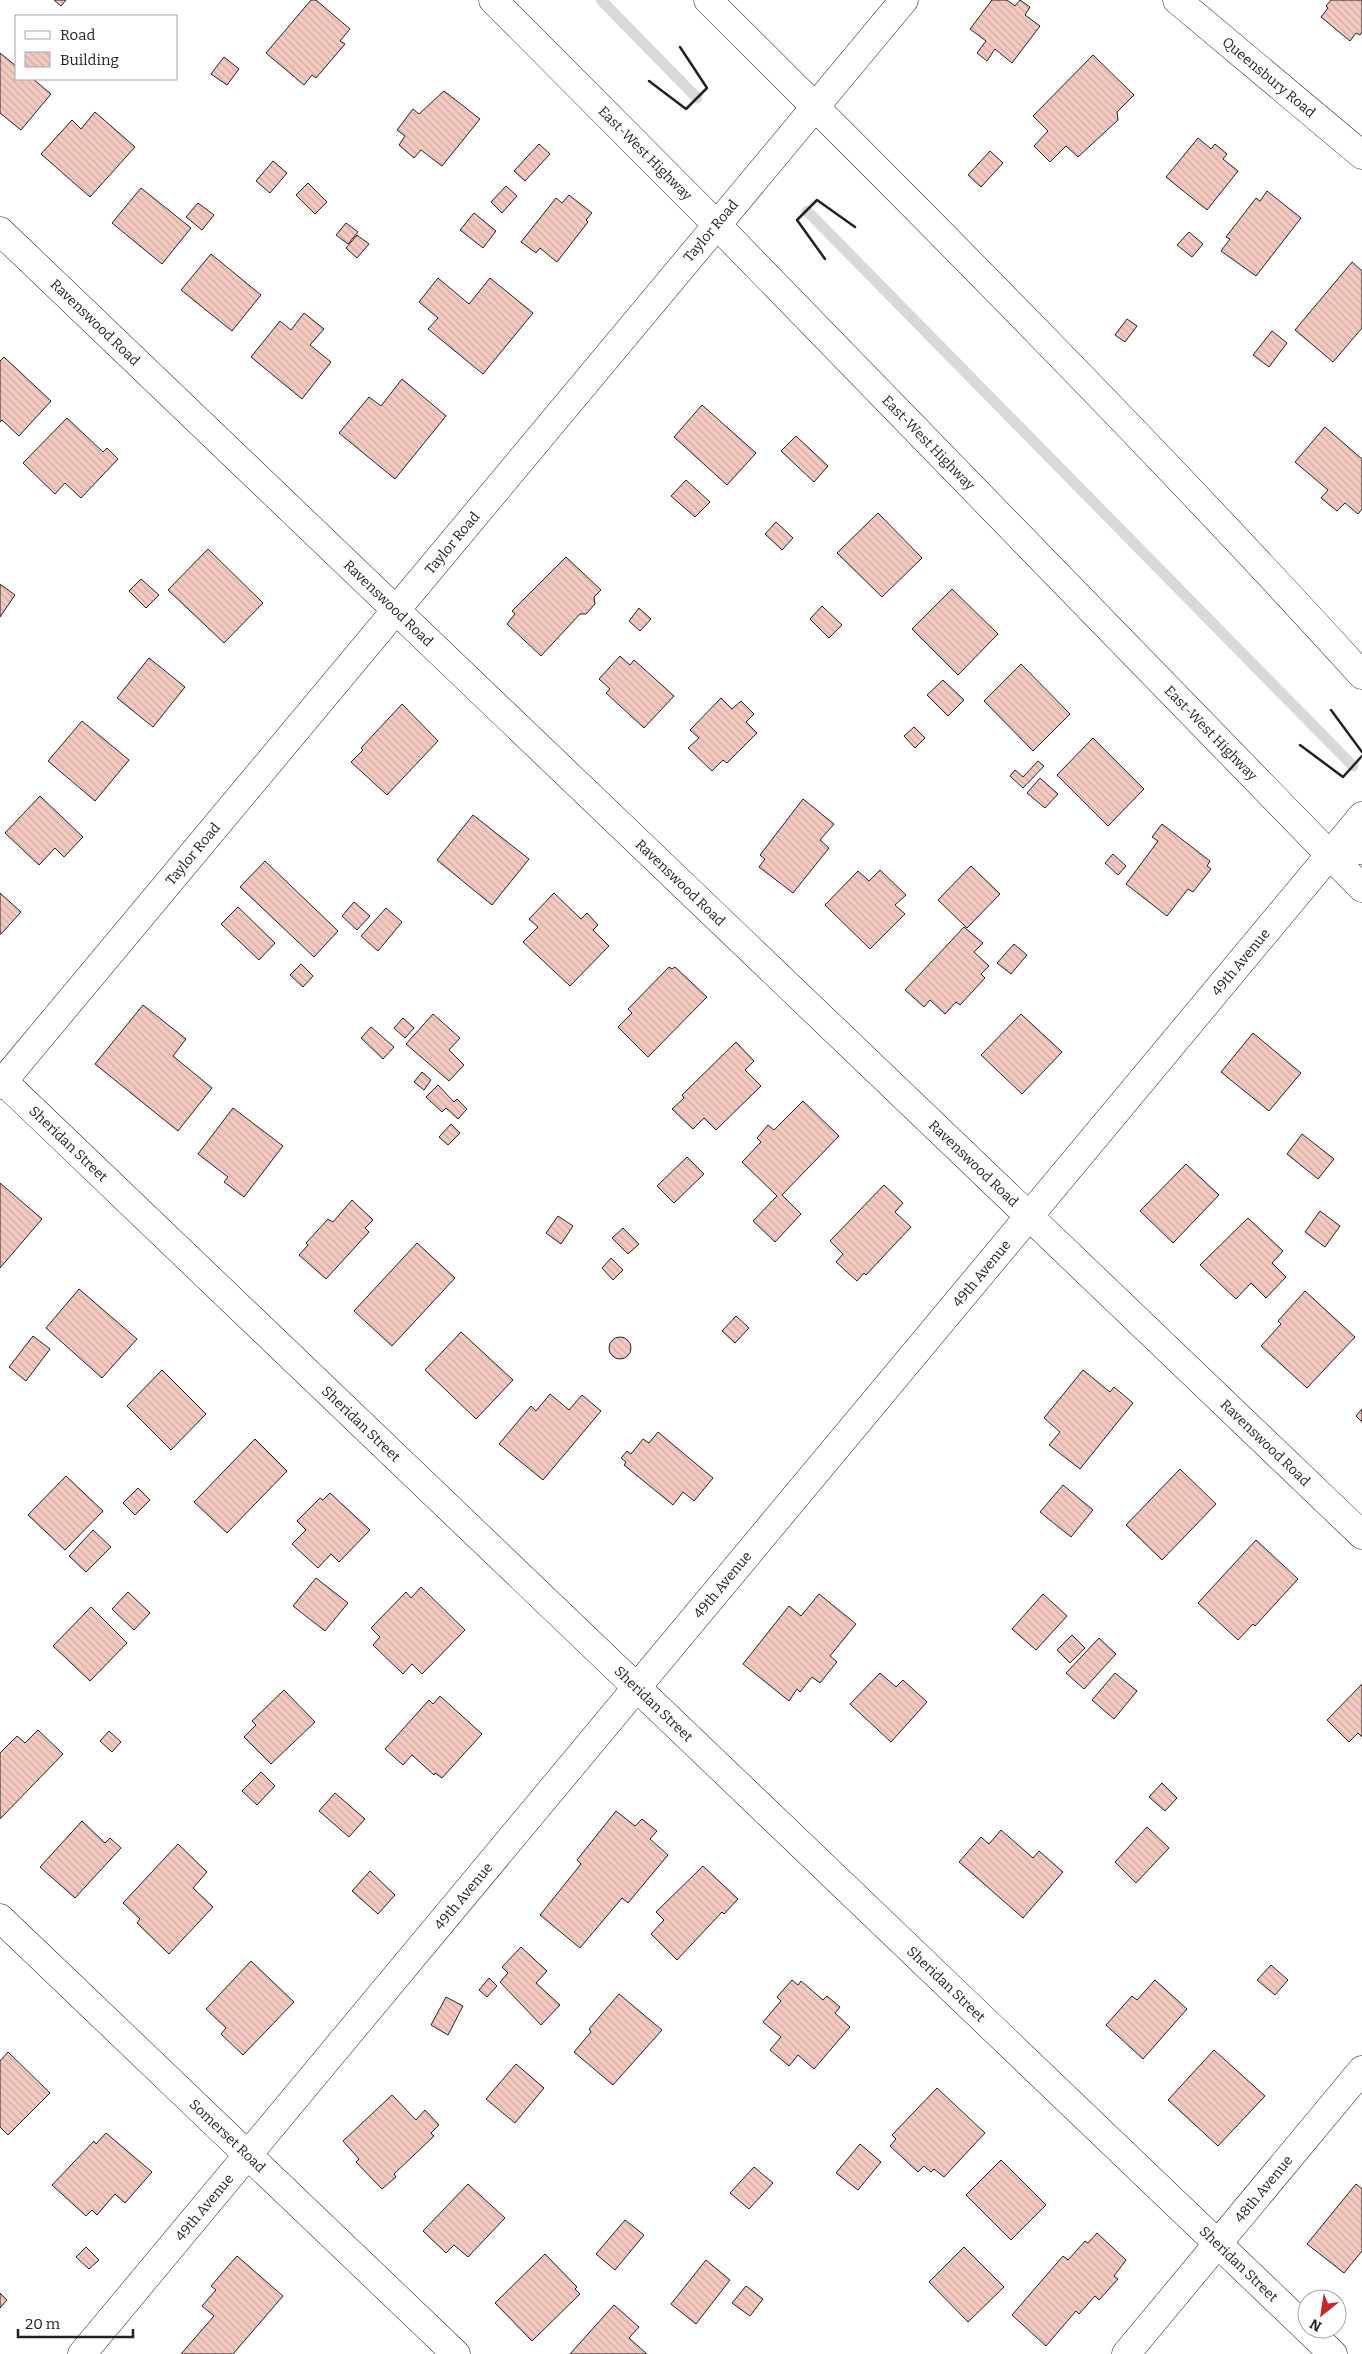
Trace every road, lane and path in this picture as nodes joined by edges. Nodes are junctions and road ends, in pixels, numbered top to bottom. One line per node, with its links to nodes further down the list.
1 (493, 0): 7 (street, East-West Highway)
2 (708, 0): 5 (street)
3 (904, 0): 5 (street, Taylor Road)
4 (1176, 0): 6 (street, Queensbury Road)
5 (815, 107): 7 (street, Taylor Road); 10 (street)
6 (1362, 155)
7 (717, 225): 9 (street, Taylor Road); 13 (street, East-West Highway)
8 (0, 231): 9 (street, Ravenswood Road)
9 (396, 610): 15 (street, Taylor Road); 16 (street, Ravenswood Road)
10 (1362, 675)
11 (1362, 816): 13 (street, 49th Avenue)
12 (1362, 850): 13 (street)
13 (1329, 855): 14 (street, East-West Highway); 16 (street, 49th Avenue)
14 (1362, 888)
15 (1, 1082): 18 (street, Sheridan Street)
16 (1028, 1216): 17 (street, Ravenswood Road); 18 (street, 49th Avenue)
17 (1362, 1535)
18 (637, 1687): 21 (street, 49th Avenue); 22 (street, Sheridan Street)
19 (0, 1918): 21 (street, Somerset Road)
20 (1362, 2070): 22 (street, 48th Avenue)
21 (248, 2155): 23 (street, 49th Avenue); 24 (street, Somerset Road)
22 (1218, 2244): 25 (street, 48th Avenue); 26 (street, Sheridan Street)
23 (82, 2354)
24 (456, 2354)
25 (1126, 2354)
26 (1333, 2354)

